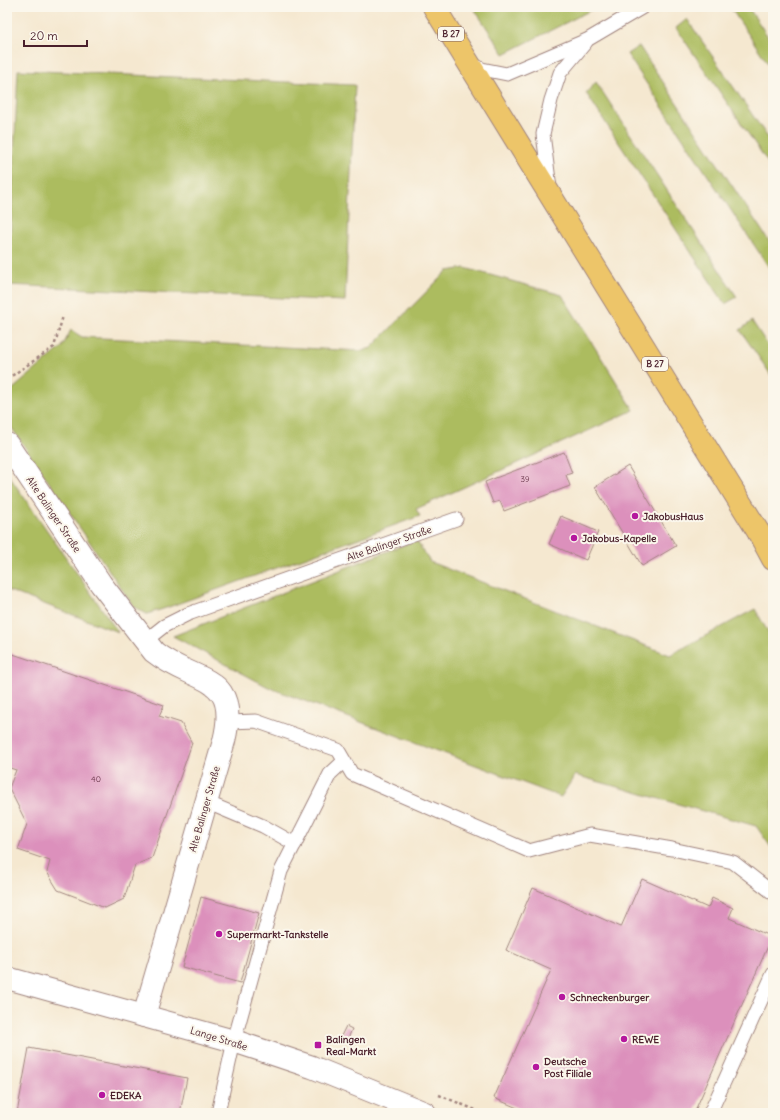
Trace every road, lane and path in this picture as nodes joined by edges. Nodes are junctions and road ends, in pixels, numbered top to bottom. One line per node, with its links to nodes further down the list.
1 (434, 7): 4 (main road, B 27)
2 (643, 7): 3 (lane)
3 (588, 40): 4 (lane); 5 (lane)
4 (469, 61): 5 (main road, B 27)
5 (551, 196): 10 (main road, B 27)
6 (63, 316): 7 (path)
7 (7, 379)
8 (7, 444): 13 (street, Alte Balinger Straße)
9 (456, 519): 13 (lane, Alte Balinger Straße)
10 (759, 533): 11 (main road, B 27); 12 (main road, B 27)
11 (773, 552)
12 (773, 559)
13 (143, 637): 14 (street, Alte Balinger Straße)
14 (228, 722): 15 (lane); 16 (street, Alte Balinger Straße)
15 (344, 761): 17 (lane); 18 (lane)
16 (206, 802): 17 (lane); 21 (street, Alte Balinger Straße)
17 (295, 844): 22 (lane)
18 (773, 893)
19 (773, 974): 25 (lane)
20 (7, 978): 21 (street, Lange Straße)
21 (144, 1016): 22 (street, Lange Straße)
22 (234, 1041): 23 (lane); 24 (street, Lange Straße)
23 (218, 1113)
24 (425, 1113)
25 (710, 1113)

